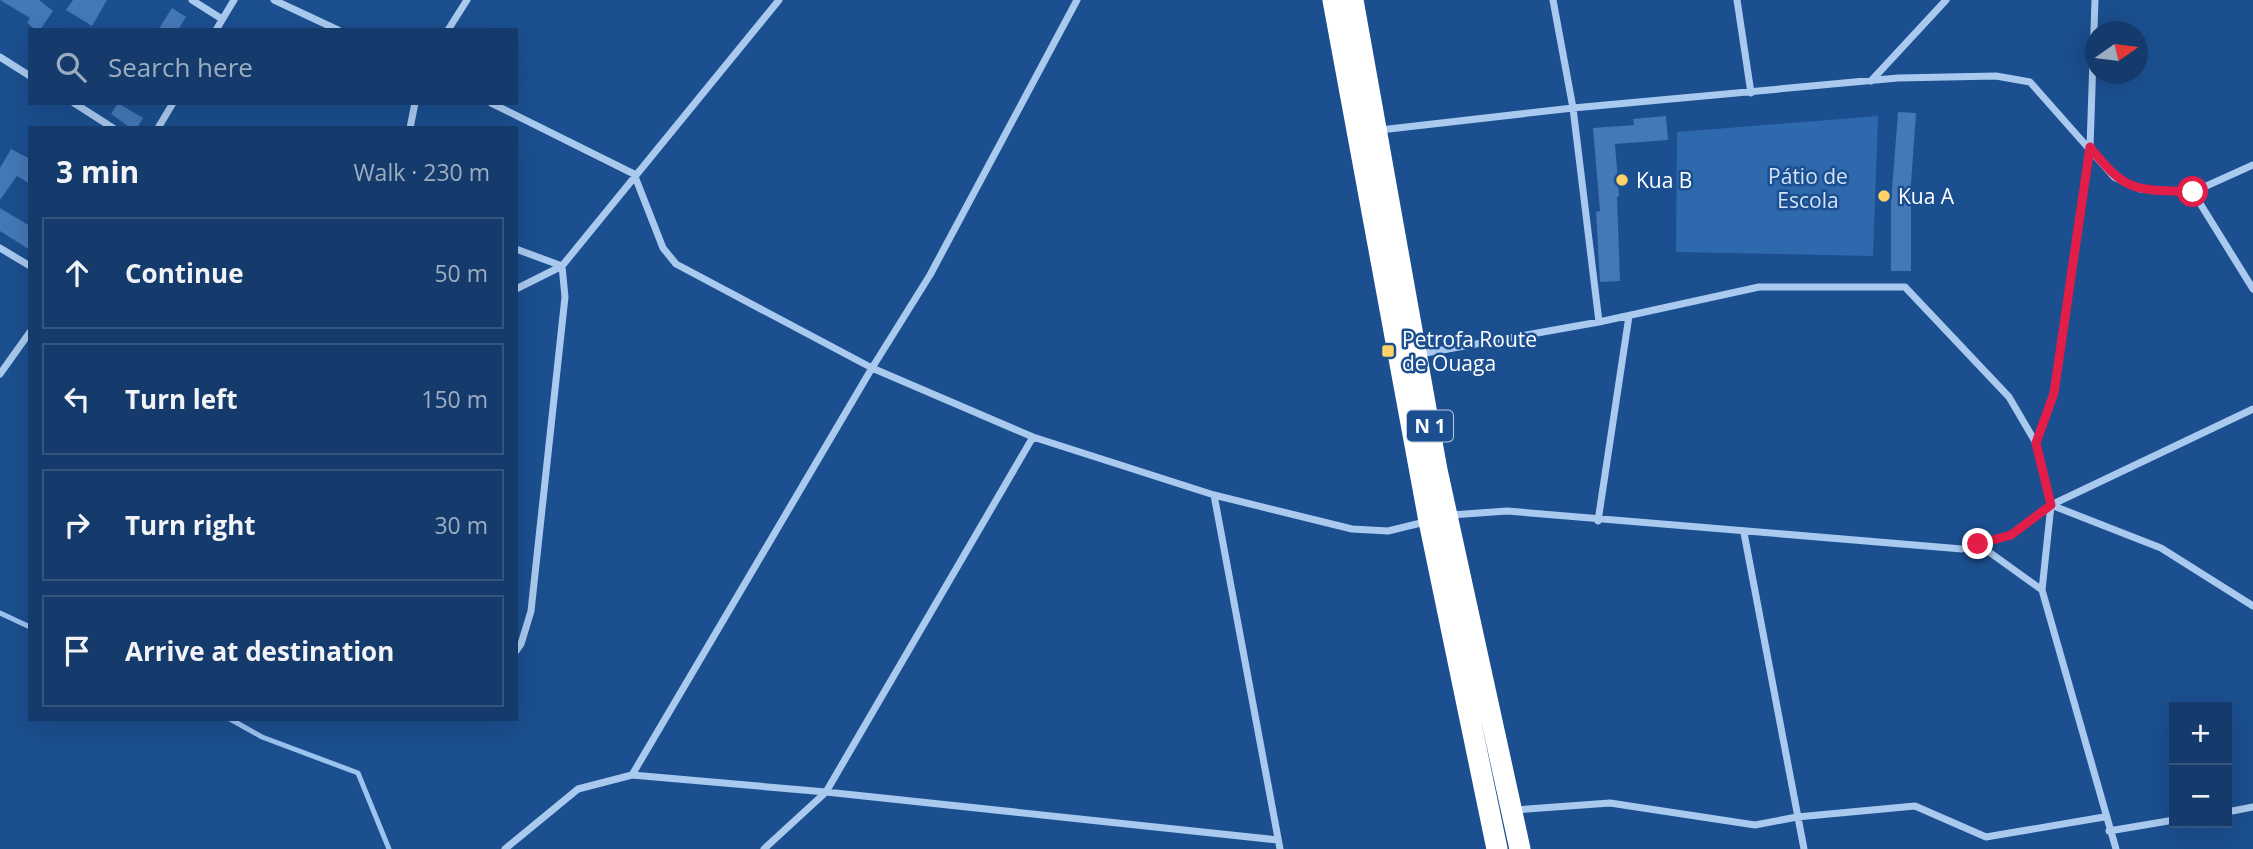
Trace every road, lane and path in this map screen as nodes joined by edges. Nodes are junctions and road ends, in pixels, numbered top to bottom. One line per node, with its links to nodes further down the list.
1 (192, 0): 13 (street)
2 (234, 0): 13 (street)
3 (274, 0): 15 (street)
4 (467, 0): 16 (street)
5 (779, 0): 32 (street)
6 (1077, 0): 44 (street)
7 (1334, 0): 47 (highway, N 1)
8 (1353, 0): 29 (highway, N 1)
9 (1553, 0): 25 (street)
10 (1737, 0): 20 (street)
11 (1946, 0): 19 (street)
12 (2095, 0): 30 (street)
13 (222, 19): 14 (street)
14 (217, 28)
15 (334, 28)
16 (449, 28)
17 (0, 57): 18 (street)
18 (28, 75)
19 (1870, 82): 20 (street); 30 (street)
20 (1751, 93): 25 (street)
21 (77, 105): 26 (street)
22 (172, 105): 27 (street)
23 (415, 105): 28 (street)
24 (495, 105): 32 (street)
25 (1573, 108): 29 (street); 41 (street)
26 (110, 126)
27 (159, 126)
28 (410, 126)
29 (1377, 130): 43 (highway, N 1)
30 (2090, 147): 33 (street); 49 (street)
31 (2253, 165): 33 (street)
32 (635, 174): 37 (street); 44 (street)
33 (2193, 192): 39 (street)
34 (0, 248): 36 (street)
35 (518, 250): 37 (street)
36 (28, 265)
37 (562, 266): 38 (street); 58 (street)
38 (518, 288)
39 (2253, 289)
40 (1629, 316): 41 (street); 49 (street); 53 (street)
41 (1599, 322): 43 (street)
42 (28, 335): 45 (street)
43 (1418, 354): 47 (highway, N 1)
44 (872, 368): 48 (street); 59 (street)
45 (0, 374)
46 (2253, 408): 51 (street)
47 (1418, 412): 52 (highway, N 1)
48 (1033, 437): 50 (street); 60 (street)
49 (2036, 443): 51 (street)
50 (1214, 495): 52 (street); 68 (street)
51 (2051, 505): 55 (street); 56 (street); 57 (street)
52 (1438, 518): 53 (street); 62 (highway, N 1); 71 (highway, N 1)
53 (1598, 521): 54 (street)
54 (1744, 533): 55 (street); 64 (street)
55 (1978, 544): 56 (street)
56 (2042, 590): 65 (street)
57 (2253, 606)
58 (518, 646)
59 (632, 775): 60 (street); 69 (street)
60 (826, 792): 68 (street); 70 (street)
61 (2253, 807): 63 (street)
62 (1511, 810): 64 (street); 72 (highway, N 1)
63 (2232, 811)
64 (1797, 817): 65 (street); 73 (street)
65 (2104, 817): 67 (street)
66 (2169, 821): 67 (street)
67 (2109, 831): 74 (street)
68 (1279, 845)
69 (505, 849)
70 (764, 849)
71 (1497, 849)
72 (1520, 849)
73 (1804, 849)
74 (2116, 849)

